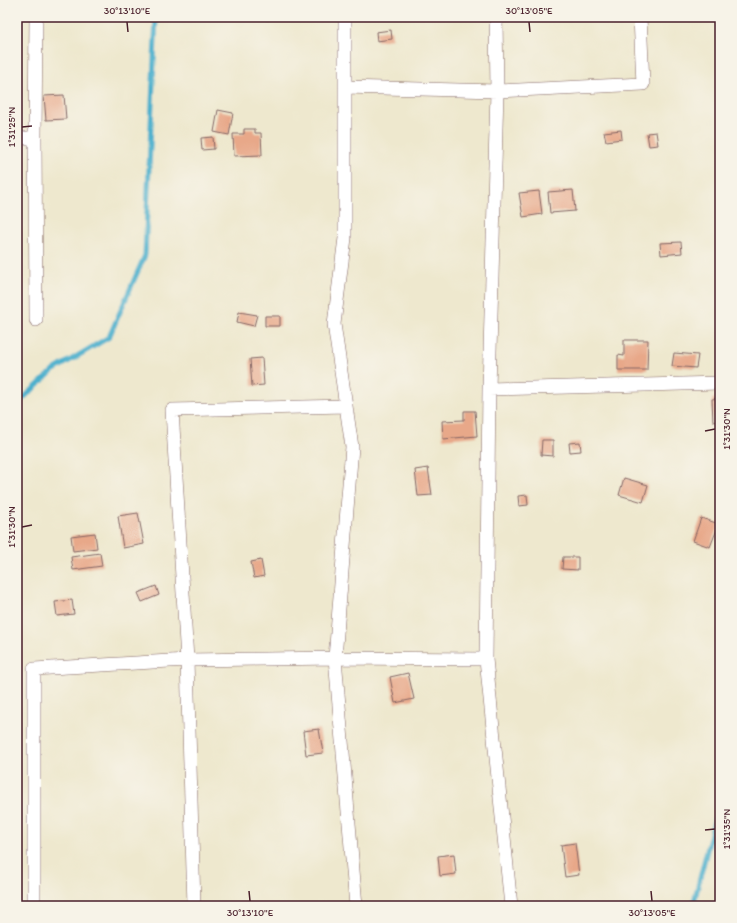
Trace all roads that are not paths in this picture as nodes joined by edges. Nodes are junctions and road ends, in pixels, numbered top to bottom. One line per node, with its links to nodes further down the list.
1 (36, 17): 8 (street)
2 (345, 17): 5 (street)
3 (496, 17): 6 (street)
4 (640, 17): 6 (street)
5 (345, 87): 6 (street); 12 (street)
6 (497, 91): 11 (street)
7 (17, 138): 8 (street)
8 (35, 138): 9 (street)
9 (36, 320)
10 (720, 383): 11 (street)
11 (489, 389): 14 (street)
12 (346, 406): 13 (street); 15 (street)
13 (335, 658): 14 (street); 15 (street); 18 (street)
14 (486, 659): 19 (street)
15 (187, 660): 16 (street); 17 (street)
16 (34, 906)
17 (194, 906)
18 (356, 906)
19 (511, 906)

